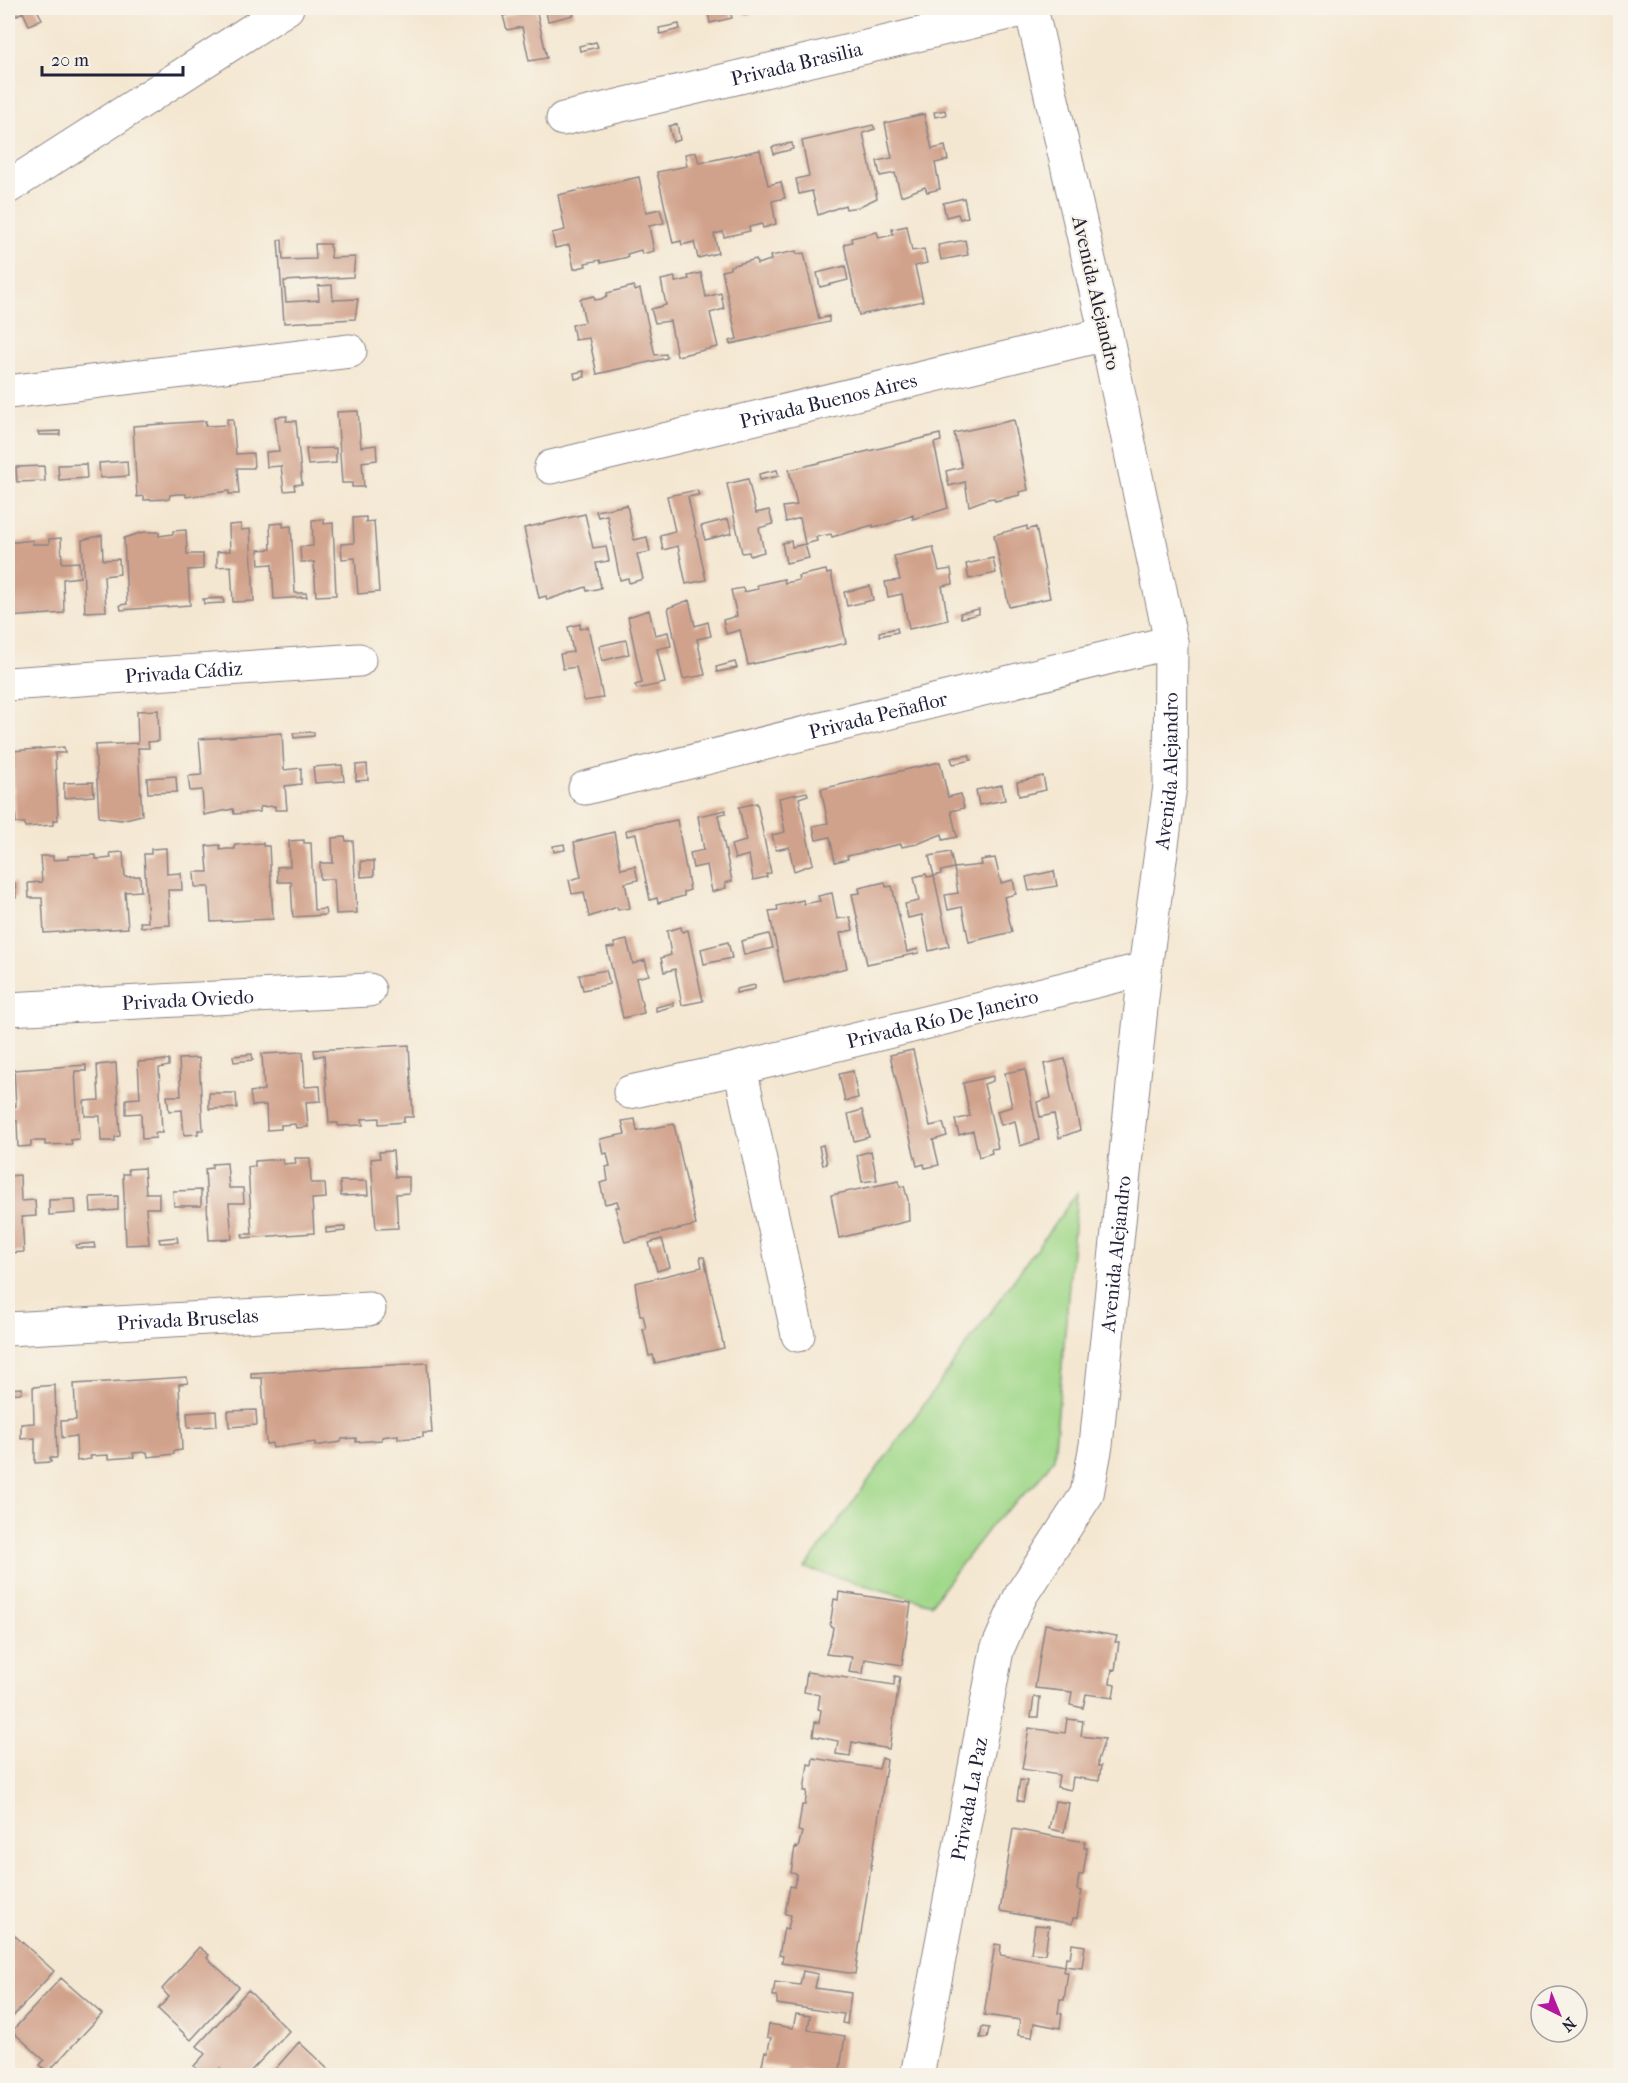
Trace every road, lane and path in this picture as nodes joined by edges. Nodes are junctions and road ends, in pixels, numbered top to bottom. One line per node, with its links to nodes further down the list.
1 (287, 8): 4 (street)
2 (1030, 8): 3 (street, Privada Brasilia); 5 (street, Avenida Alejandro)
3 (563, 119)
4 (8, 187)
5 (1106, 334): 8 (street, Privada Buenos Aires); 9 (street, Avenida Alejandro)
6 (350, 351): 7 (street)
7 (8, 392)
8 (551, 467)
9 (1171, 642): 12 (street, Privada Peñaflor); 13 (street, Avenida Alejandro)
10 (359, 660): 11 (street, Privada Cádiz)
11 (8, 684)
12 (585, 788)
13 (1145, 969): 16 (street, Privada Río De Janeiro); 21 (street, Avenida Alejandro)
14 (369, 990): 15 (street, Privada Oviedo)
15 (8, 1009)
16 (740, 1068): 17 (street, Privada Río De Janeiro); 20 (street)
17 (630, 1092)
18 (369, 1309): 19 (street, Privada Bruselas)
19 (8, 1329)
20 (798, 1335)
21 (1059, 1537): 22 (street, Privada La Paz)
22 (917, 2076)

